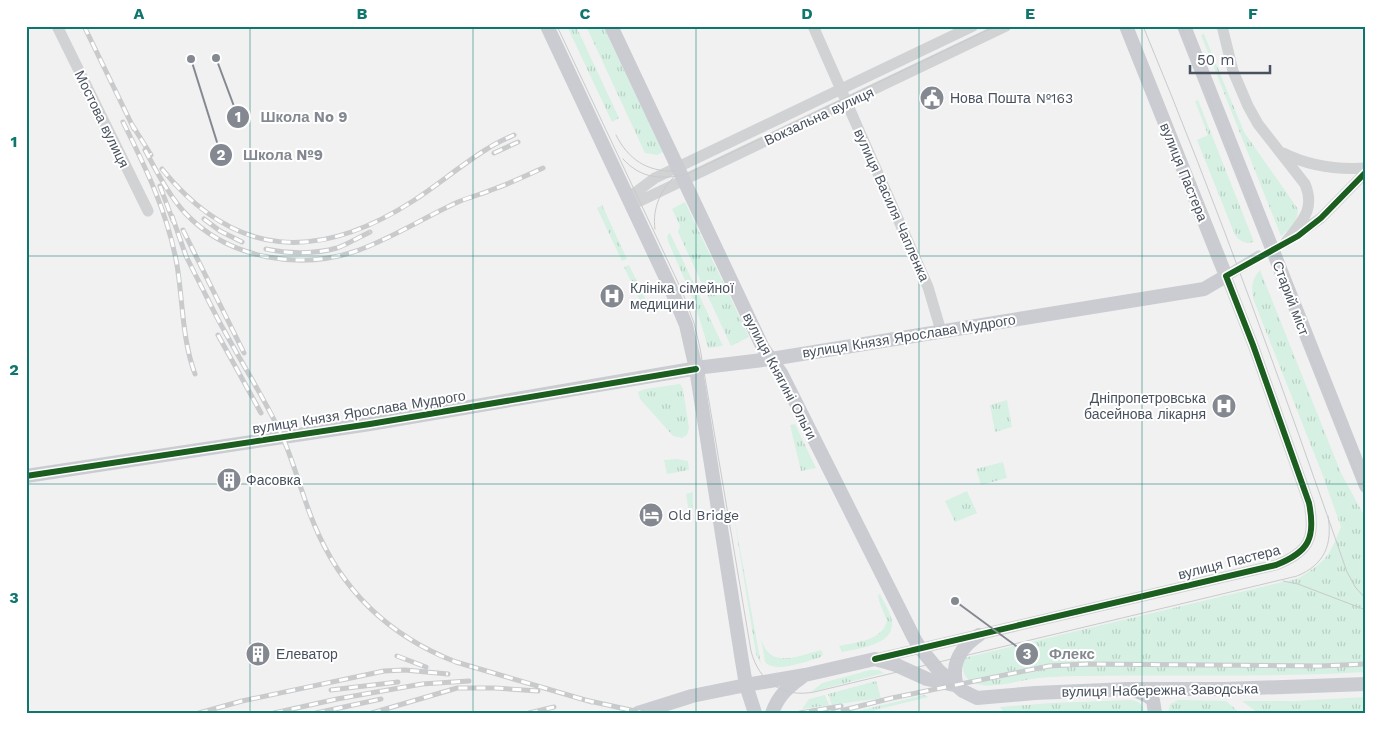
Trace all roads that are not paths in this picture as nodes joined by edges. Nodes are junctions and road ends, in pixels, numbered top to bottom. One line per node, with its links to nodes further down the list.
1 (57, 26): 18 (street, Мостова вулиця)
2 (547, 26): 17 (main road)
3 (611, 26): 13 (main road, вулиця Княгині Ольги)
4 (813, 26): 10 (street, вулиця Василя Чапленка)
5 (973, 26): 10 (street, Вокзальна вулиця)
6 (1006, 26): 11 (street, Вокзальна вулиця)
7 (1126, 26): 20 (main road, вулиця Пастера)
8 (1184, 26): 25 (main road, Старий міст)
9 (1222, 26): 12 (street)
10 (840, 88): 11 (street, вулиця Василя Чапленка); 13 (street, Вокзальна вулиця)
11 (847, 103): 16 (street, Вокзальна вулиця); 21 (street, вулиця Василя Чапленка)
12 (1281, 152): 14 (street); 15 (street)
13 (677, 167): 16 (main road, вулиця Княгині Ольги); 17 (street, Вокзальна вулиця)
14 (1366, 168)
15 (1366, 172)
16 (684, 180): 17 (street, Вокзальна вулиця); 22 (main road, вулиця Княгині Ольги)
17 (630, 201): 23 (main road)
18 (148, 211)
19 (1259, 256): 20 (street)
20 (1226, 276): 21 (main road, вулиця Князя Ярослава Мудрого); 26 (street, вулиця Пастера)
21 (941, 331): 22 (main road, вулиця Князя Ярослава Мудрого)
22 (771, 359): 23 (main road, вулиця Князя Ярослава Мудрого); 27 (main road, вулиця Княгині Ольги)
23 (696, 369): 24 (main road, вулиця Князя Ярослава Мудрого); 31 (main road)
24 (26, 476)
25 (1366, 486)
26 (979, 635): 27 (street, вулиця Пастера); 32 (main road)
27 (920, 648): 28 (street, вулиця Пастера); 32 (main road, вулиця Княгині Ольги)
28 (875, 659): 29 (main road); 32 (main road)
29 (805, 675): 31 (main road); 36 (main road)
30 (1366, 684): 33 (main road, вулиця Набережна Заводська)
31 (746, 685): 34 (main road); 35 (main road)
32 (958, 686): 33 (main road, вулиця Набережна Заводська)
33 (1128, 688): 37 (main road)
34 (638, 713)
35 (755, 713)
36 (772, 713)
37 (1155, 713)

